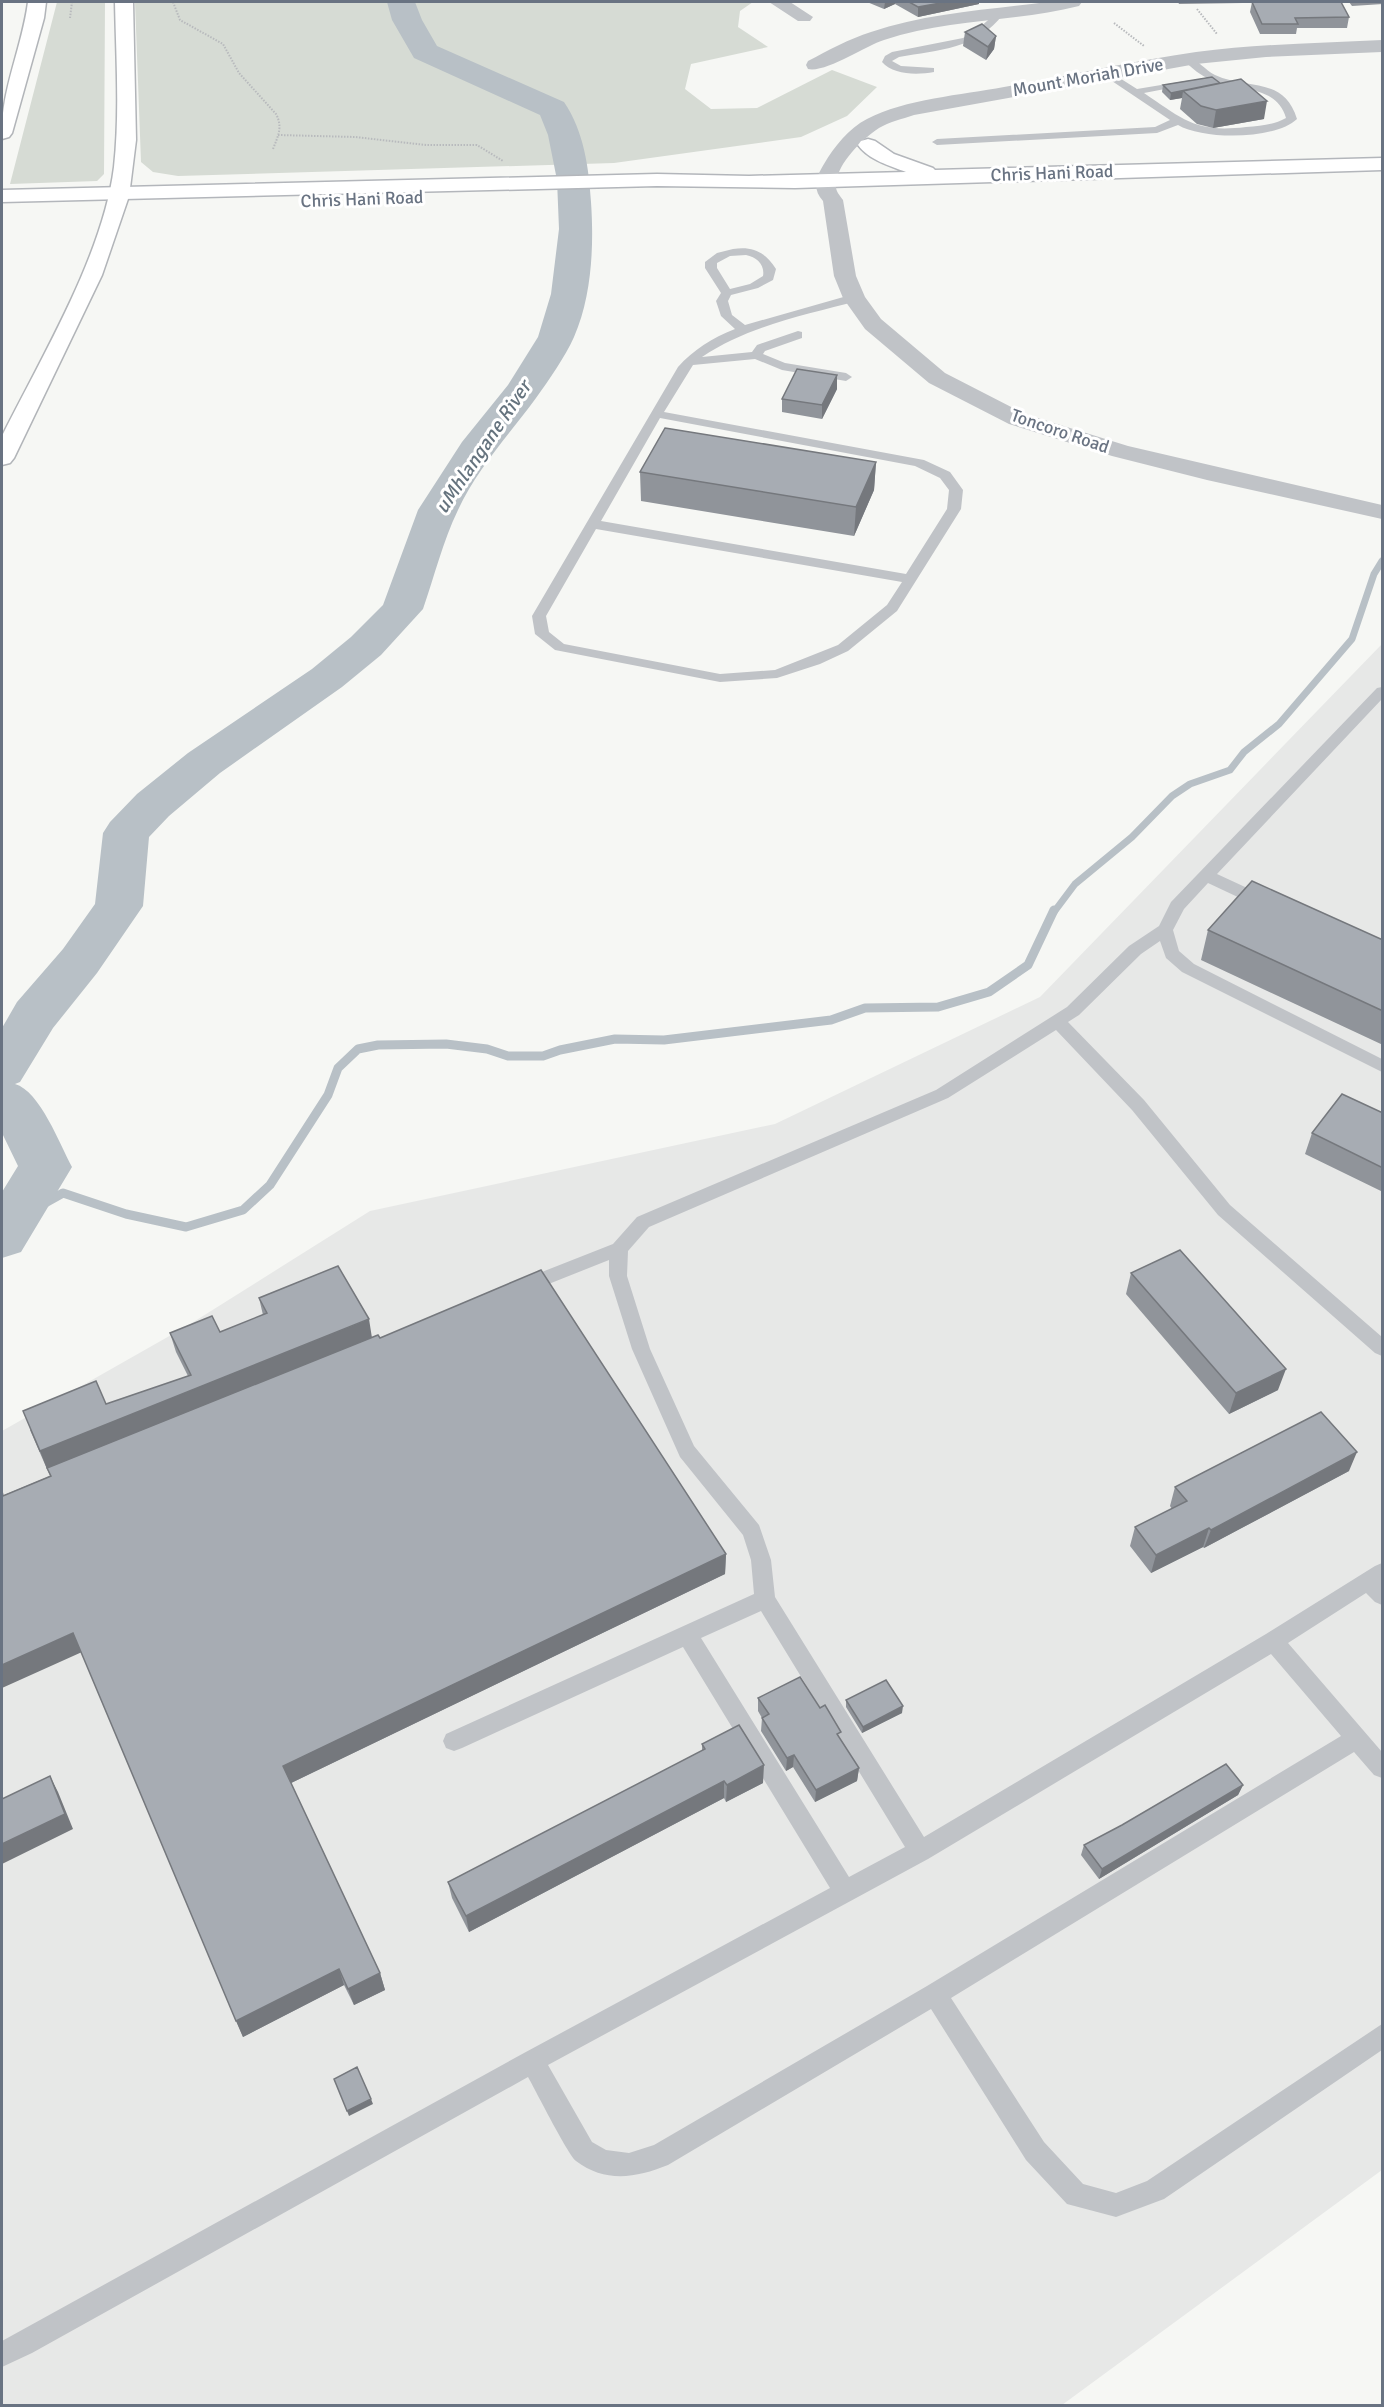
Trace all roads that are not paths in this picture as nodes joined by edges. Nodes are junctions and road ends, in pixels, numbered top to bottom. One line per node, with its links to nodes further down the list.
1 (37, 2): 18 (main road)
2 (124, 2): 26 (main road)
3 (777, 2): 6 (street)
4 (1074, 2): 5 (street)
5 (998, 14): 9 (street); 11 (lane)
6 (804, 17)
7 (1383, 46): 10 (street, Mount Moriah Drive)
8 (1383, 56): 10 (street, Mount Moriah Drive)
9 (815, 65)
10 (1200, 68): 12 (street, Mount Moriah Drive); 12 (street, Mount Moriah Drive); 13 (lane)
11 (930, 70)
12 (1120, 83): 16 (lane); 20 (street, Mount Moriah Drive); 24 (street, Mount Moriah Drive)
13 (1239, 84): 14 (lane); 17 (lane)
14 (1226, 95)
15 (1180, 104): 16 (lane)
16 (1157, 108): 17 (lane)
17 (1179, 122): 19 (lane)
18 (2, 134)
19 (937, 142)
20 (868, 146): 22 (main road); 23 (street, Mount Moriah Drive)
21 (1383, 164): 22 (main road, Chris Hani Road)
22 (941, 178): 23 (main road, Chris Hani Road)
23 (848, 180): 24 (street)
24 (829, 190): 26 (main road, Chris Hani Road); 29 (street, Toncoro Road)
25 (2, 196): 27 (main road, Chris Hani Road)
26 (119, 199): 27 (main road, Chris Hani Road); 36 (main road)
27 (16, 204)
28 (727, 293): 28 (lane); 30 (lane)
29 (854, 298): 30 (lane); 37 (street, Toncoro Road)
30 (745, 331): 33 (lane)
31 (798, 335): 32 (lane)
32 (756, 355): 33 (lane); 34 (lane)
33 (688, 362): 35 (lane)
34 (846, 377)
35 (657, 414): 38 (lane); 39 (lane)
36 (2, 458)
37 (1383, 512)
38 (592, 524): 39 (lane); 39 (lane)
39 (910, 579)
40 (1383, 692): 41 (lane)
41 (1207, 876): 42 (lane); 43 (lane)
42 (1279, 909)
43 (1165, 930): 44 (lane); 45 (lane)
44 (1057, 1021): 46 (lane); 48 (lane)
45 (1383, 1066)
46 (619, 1249): 47 (lane); 50 (lane)
47 (509, 1293)
48 (1383, 1348)
49 (1378, 1583): 52 (lane)
50 (765, 1599): 51 (lane); 56 (lane)
51 (687, 1635): 54 (lane); 57 (lane)
52 (1273, 1641): 53 (lane); 56 (lane)
53 (1358, 1738): 55 (lane); 58 (lane)
54 (454, 1741)
55 (1383, 1768)
56 (920, 1851): 57 (lane)
57 (845, 1891): 60 (lane)
58 (935, 1994): 59 (lane); 60 (lane)
59 (1383, 2036)
60 (532, 2061): 61 (lane)
61 (2, 2354)

